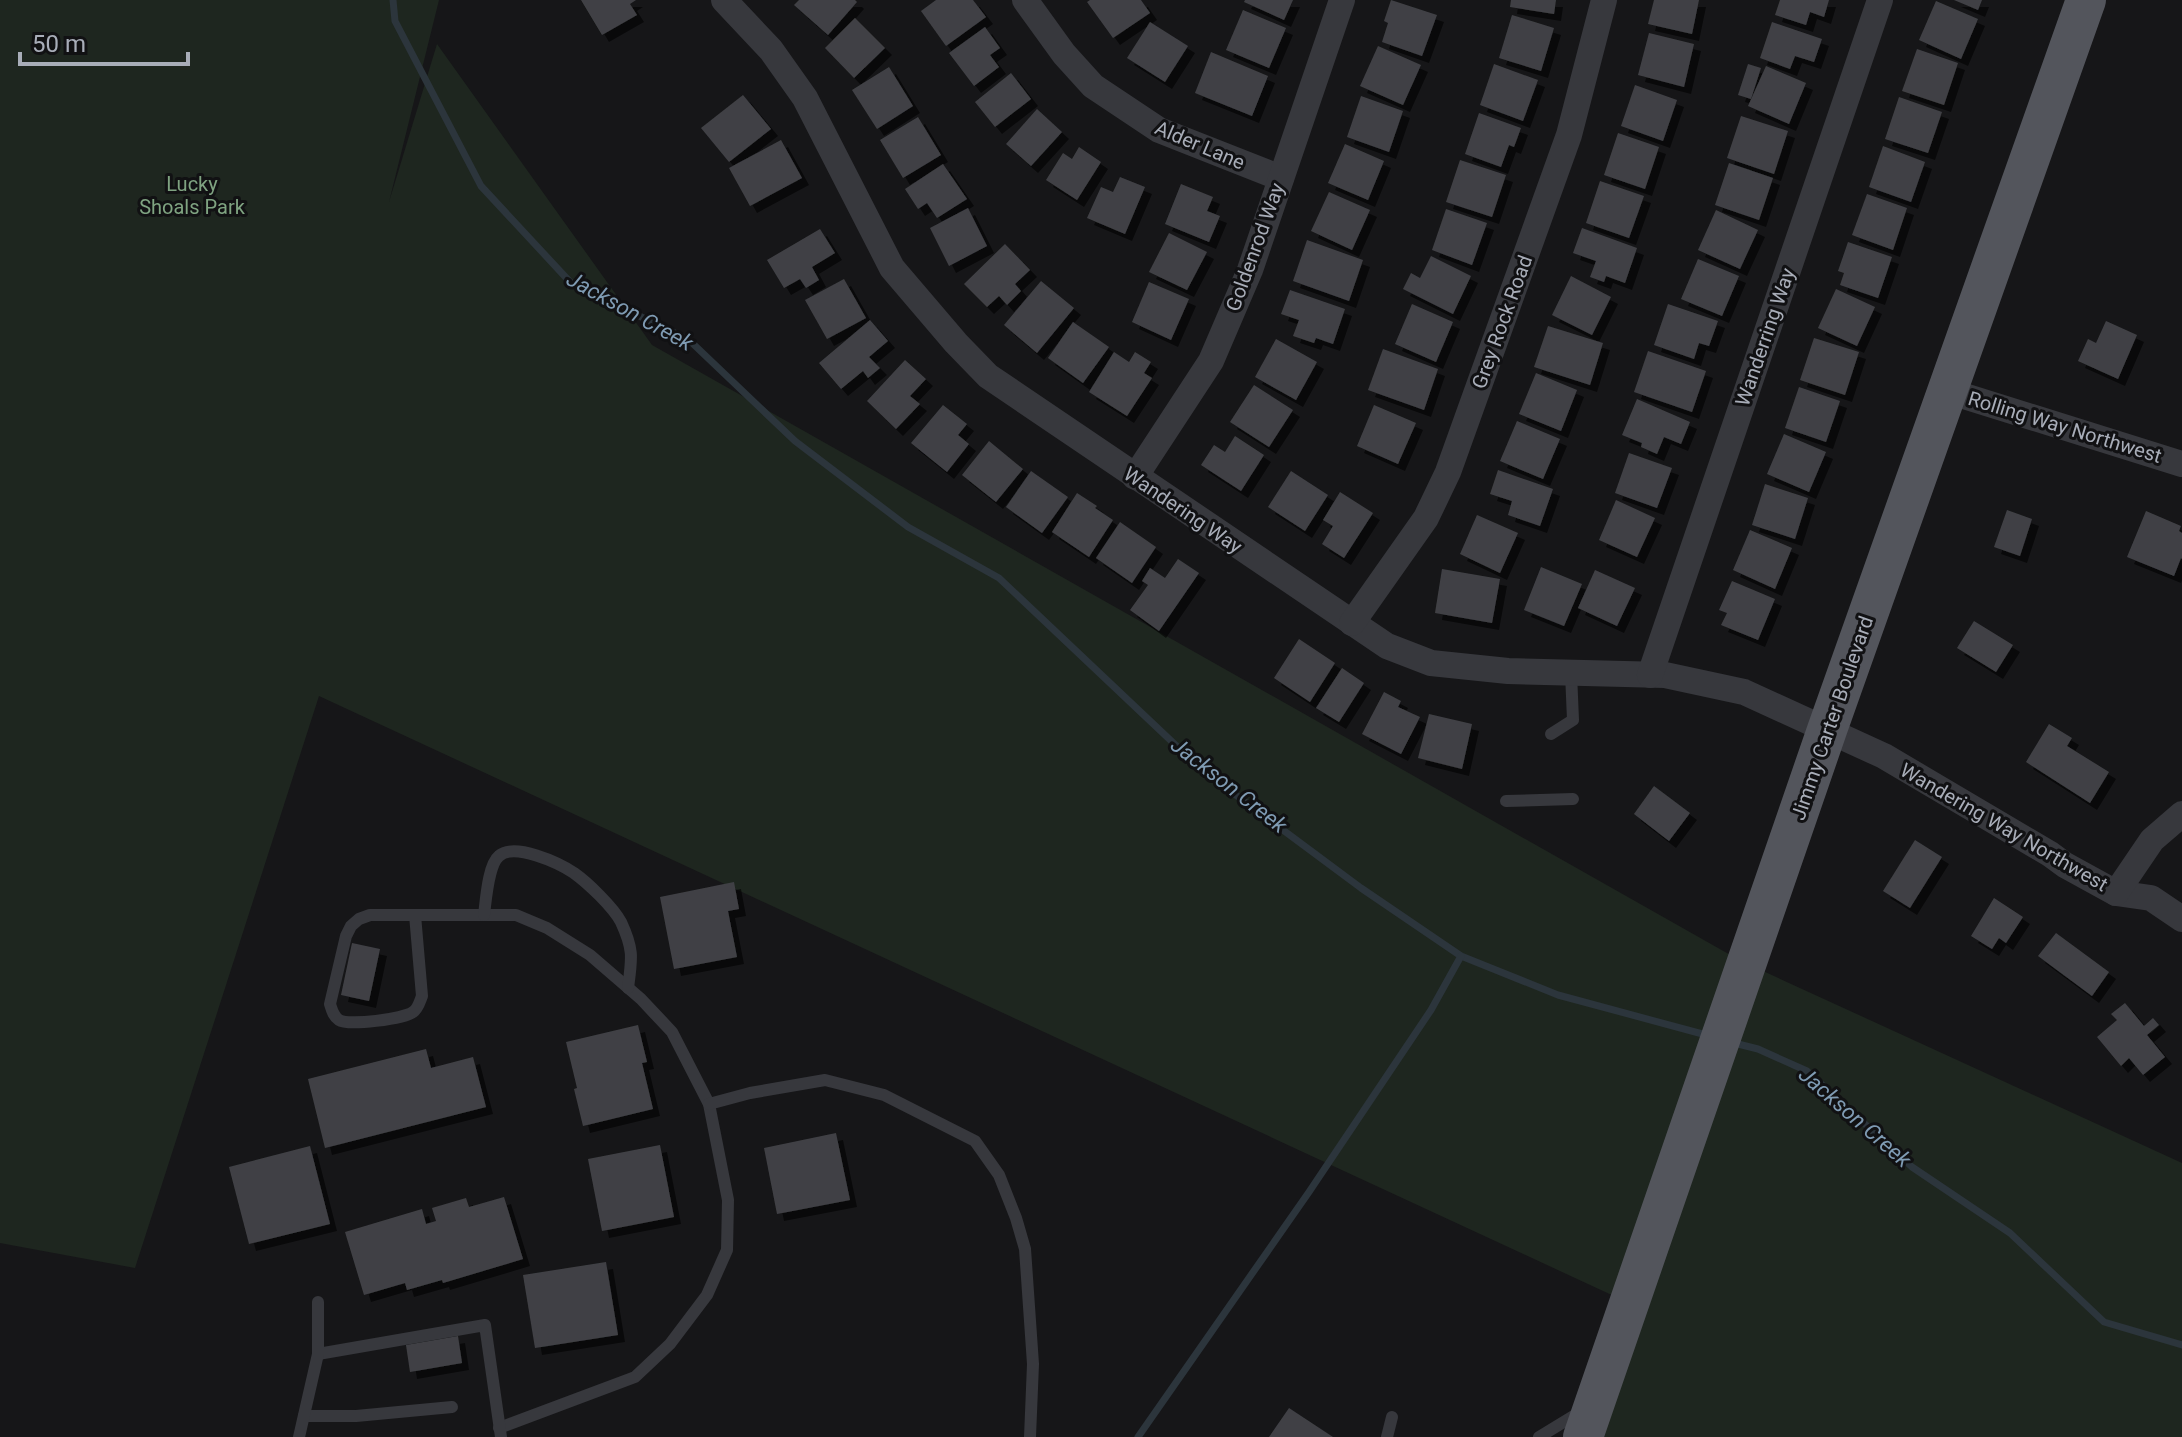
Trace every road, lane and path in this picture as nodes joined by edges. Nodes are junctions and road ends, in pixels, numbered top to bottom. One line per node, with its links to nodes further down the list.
1 (724, 0): 10 (street, Wandering Way)
2 (1025, 0): 7 (street, Alder Lane)
3 (1342, 0): 7 (street, Goldenrod Way)
4 (1604, 0): 11 (street, Grey Rock Road)
5 (1880, 0): 13 (street, Wanderring Way)
6 (2086, 0): 8 (main road, Jimmy Carter Boulevard)
7 (1281, 178): 10 (street, Goldenrod Way)
8 (1948, 391): 9 (street, Rolling Way Northwest); 14 (main road, Jimmy Carter Boulevard)
9 (2182, 464)
10 (1135, 477): 11 (street, Wandering Way)
11 (1352, 623): 12 (street, Wandering Way)
12 (1571, 673): 13 (street, Wandering Way); 15 (lane)
13 (1650, 675): 14 (street, Wandering Way)
14 (1827, 730): 19 (street, Wandering Way Northwest); 30 (main road, Jimmy Carter Boulevard)
15 (1551, 734)
16 (1573, 799): 17 (lane)
17 (1506, 801)
18 (2182, 814): 19 (street)
19 (2116, 893): 22 (street, Wandering Way Northwest)
20 (415, 915): 20 (lane); 21 (lane)
21 (484, 915): 23 (lane); 23 (lane)
22 (2180, 915)
23 (628, 988): 24 (lane)
24 (709, 1104): 31 (lane); 33 (lane)
25 (318, 1302): 26 (lane)
26 (318, 1354): 28 (lane); 31 (lane)
27 (452, 1407): 28 (lane)
28 (304, 1416): 32 (lane)
29 (1392, 1417): 34 (lane)
30 (1588, 1421): 35 (lane)
31 (500, 1433)
32 (299, 1437)
33 (1030, 1437)
34 (1387, 1437)
35 (1539, 1437)

